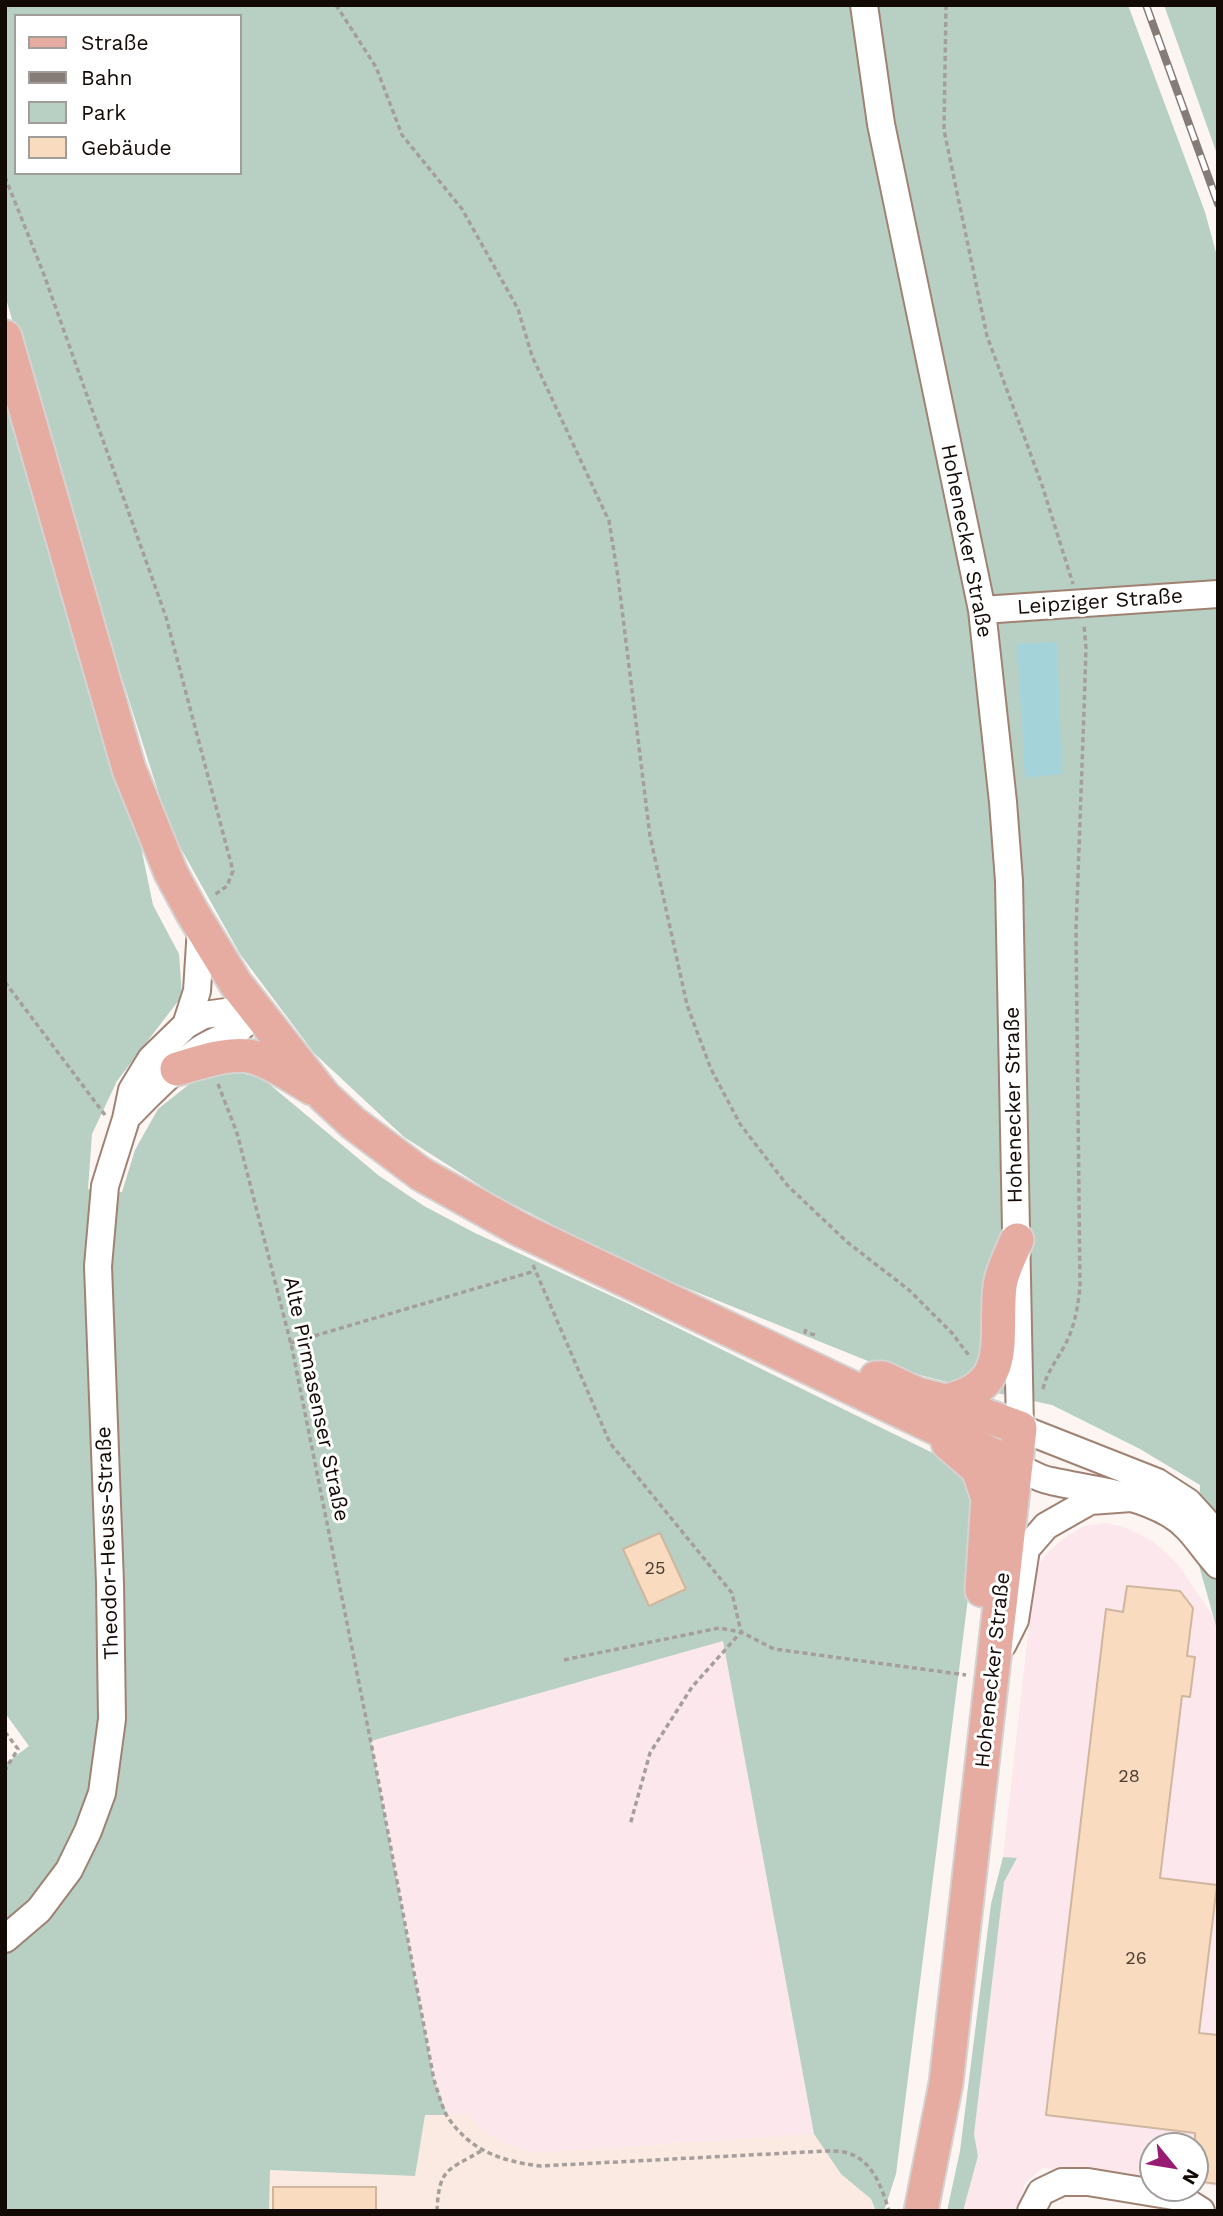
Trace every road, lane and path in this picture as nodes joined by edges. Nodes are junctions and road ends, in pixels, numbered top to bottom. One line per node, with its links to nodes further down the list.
1 (336, 5): 23 (path)
2 (864, 5): 8 (street, Hohenecker Straße)
3 (946, 5): 7 (path)
4 (5, 177): 9 (path)
5 (5, 337): 9 (main road)
6 (1218, 594): 7 (street, Leipziger Straße)
7 (1082, 603): 8 (street, Leipziger Straße); 24 (path)
8 (982, 610): 17 (street, Hohenecker Straße)
9 (197, 920): 11 (main road); 12 (street)
10 (5, 982): 16 (path)
11 (255, 1008): 12 (street, Theodor-Heuss-Straße); 13 (street, Theodor-Heuss-Straße); 15 (main road)
12 (186, 1025): 16 (street, Theodor-Heuss-Straße)
13 (177, 1069): 15 (main road); 16 (street, Theodor-Heuss-Straße)
14 (217, 1082): 22 (path, Alte Pirmasenser Straße)
15 (324, 1096): 25 (main road)
16 (117, 1119): 37 (street, Theodor-Heuss-Straße)
17 (1017, 1240): 25 (main road); 26 (street, Hohenecker Straße)
18 (532, 1262): 19 (path)
19 (536, 1271): 22 (path); 31 (path)
20 (806, 1329): 21 (path)
21 (818, 1336)
22 (290, 1343): 38 (path, Alte Pirmasenser Straße)
23 (974, 1363)
24 (1042, 1398)
25 (936, 1412): 26 (main road); 27 (main road); 33 (main road)
26 (1020, 1428): 27 (main road, Hohenecker Straße); 29 (street)
27 (1016, 1466): 28 (street); 33 (main road, Hohenecker Straße)
28 (1131, 1498): 30 (street); 33 (street)
29 (1218, 1544)
30 (1218, 1565)
31 (741, 1632): 32 (path); 33 (path); 36 (path)
32 (564, 1660)
33 (994, 1670): 41 (main road, Hohenecker Straße)
34 (5, 1732): 35 (path)
35 (5, 1770)
36 (630, 1825)
37 (5, 1938)
38 (482, 2151): 39 (path); 40 (path)
39 (437, 2211)
40 (889, 2211)
41 (921, 2211)
42 (1031, 2211): 43 (street)
43 (1201, 2211)

